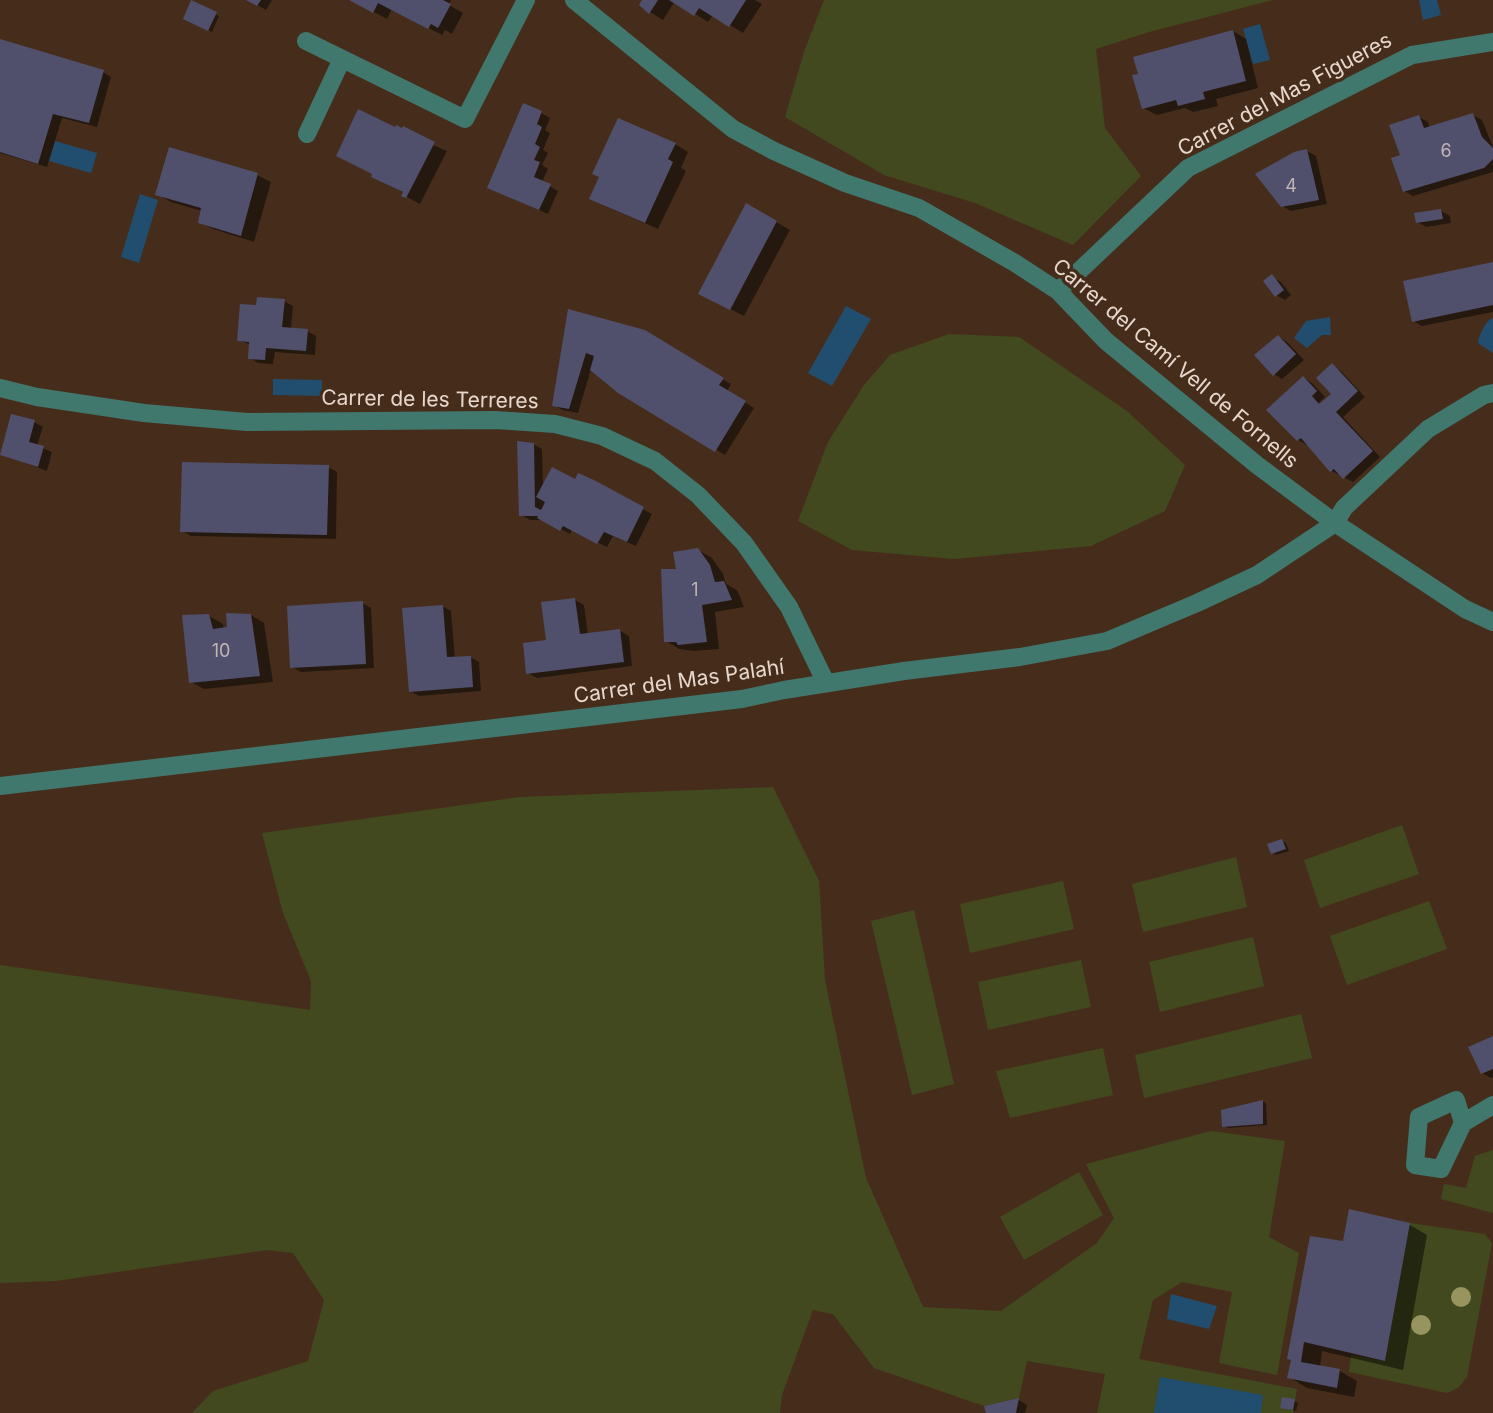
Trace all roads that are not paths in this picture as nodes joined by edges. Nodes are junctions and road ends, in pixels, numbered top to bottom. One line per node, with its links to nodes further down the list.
1 (526, 0): 5 (street)
2 (574, 0): 7 (street, Carrer del Camí Vell de Fornells)
3 (306, 41): 5 (street)
4 (1493, 41): 7 (street, Carrer del Mas Figueres)
5 (342, 59): 6 (street)
6 (307, 134)
7 (1058, 291): 10 (street, Carrer del Camí Vell de Fornells)
8 (0, 388): 12 (street, Carrer de les Terreres)
9 (1493, 393): 10 (street, Carrer del Mas Palahí)
10 (1335, 523): 11 (street, Carrer del Camí Vell de Fornells); 12 (street, Carrer del Mas Palahí)
11 (1493, 622)
12 (826, 683): 13 (street, Carrer del Mas Palahí)
13 (0, 786)
14 (1493, 1105): 15 (street)
15 (1463, 1123)

